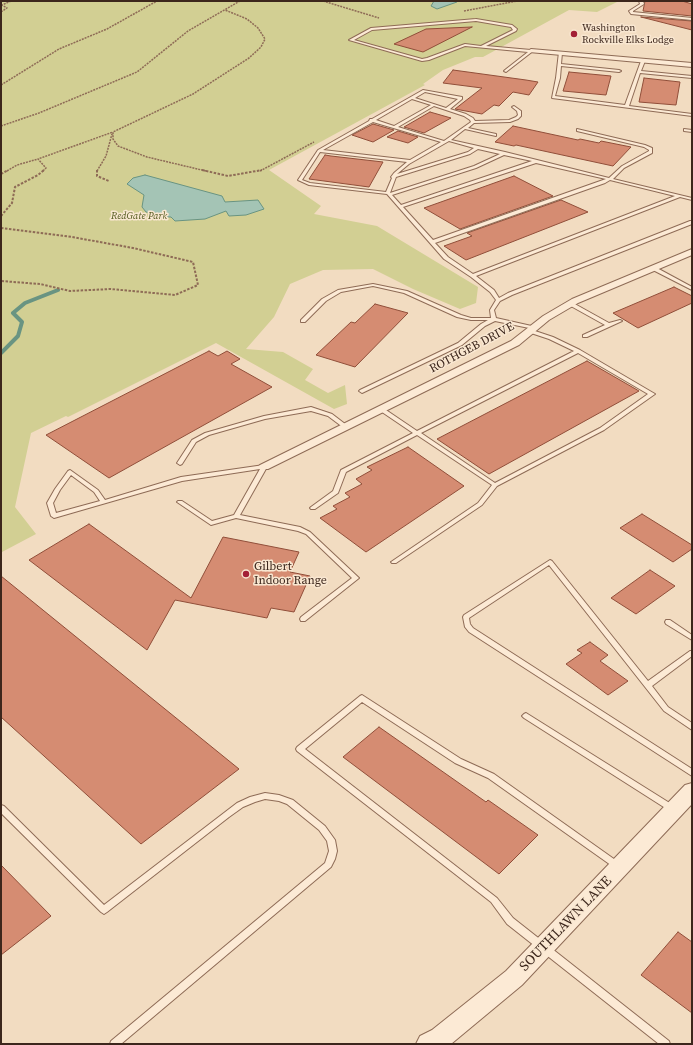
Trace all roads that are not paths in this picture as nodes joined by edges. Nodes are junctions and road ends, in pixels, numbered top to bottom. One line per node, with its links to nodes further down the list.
1 (641, 1): 2 (lane)
2 (692, 19)
3 (482, 47): 3 (lane); 4 (lane)
4 (531, 51): 5 (street); 9 (lane)
5 (560, 53): 6 (street); 7 (lane)
6 (643, 61): 8 (street); 11 (lane)
7 (559, 65): 10 (lane); 15 (lane)
8 (692, 65)
9 (506, 71)
10 (619, 71)
11 (639, 72): 12 (lane); 15 (lane)
12 (692, 77)
13 (412, 98): 14 (lane); 17 (lane); 19 (lane)
14 (434, 105): 17 (lane); 21 (lane)
15 (627, 106): 18 (lane)
16 (514, 107): 20 (lane)
17 (447, 109): 20 (lane)
18 (692, 115)
19 (371, 120): 21 (lane); 29 (lane)
20 (473, 122): 22 (lane)
21 (395, 127): 27 (lane)
22 (465, 128): 26 (lane); 27 (lane)
23 (578, 130): 34 (lane)
24 (685, 130): 25 (lane)
25 (692, 131)
26 (495, 135)
27 (447, 141): 28 (lane); 32 (lane)
28 (478, 147): 30 (lane); 33 (lane)
29 (319, 151): 32 (lane); 35 (lane)
30 (505, 153): 31 (lane); 35 (lane)
31 (538, 161): 34 (lane); 38 (lane)
32 (410, 162): 33 (lane)
33 (393, 177): 35 (lane)
34 (611, 178): 36 (lane); 40 (lane)
35 (389, 193): 38 (lane)
36 (679, 196): 37 (lane); 43 (lane)
37 (692, 199)
38 (400, 207): 40 (lane)
39 (692, 222): 45 (lane)
40 (432, 242): 43 (lane)
41 (692, 252): 42 (street, ROTHGEB DRIVE)
42 (653, 268): 44 (lane); 46 (street, ROTHGEB DRIVE)
43 (473, 276): 45 (lane)
44 (692, 289)
45 (498, 300): 47 (lane)
46 (571, 304): 50 (lane); 51 (street, ROTHGEB DRIVE)
47 (494, 319): 48 (lane); 51 (lane); 54 (lane)
48 (303, 321)
49 (620, 321): 50 (lane)
50 (609, 325): 52 (lane)
51 (532, 329): 53 (lane); 55 (street, ROTHGEB DRIVE)
52 (584, 336)
53 (578, 351): 57 (lane); 60 (lane)
54 (362, 391)
55 (381, 409): 56 (street, ROTHGEB DRIVE); 57 (lane)
56 (346, 426): 58 (lane); 59 (street, ROTHGEB DRIVE)
57 (417, 433): 60 (lane); 63 (lane)
58 (180, 463)
59 (264, 467): 61 (lane); 64 (lane)
60 (494, 486): 65 (lane)
61 (104, 502): 61 (lane)
62 (180, 502): 64 (lane)
63 (313, 508)
64 (236, 516): 66 (lane)
65 (394, 562)
66 (303, 619)
67 (668, 622): 68 (lane)
68 (692, 638)
69 (692, 653): 70 (lane)
70 (648, 685): 72 (lane); 73 (lane)
71 (526, 716): 76 (lane)
72 (692, 728)
73 (692, 773)
74 (692, 791): 76 (street, SOUTHLAWN LANE)
75 (1, 808): 79 (lane)
76 (674, 810): 77 (street, SOUTHLAWN LANE)
77 (620, 867): 78 (street, SOUTHLAWN LANE); 78 (lane)
78 (543, 948): 80 (street, SOUTHLAWN LANE); 81 (lane)
79 (114, 1044)
80 (428, 1044)
81 (666, 1044)

